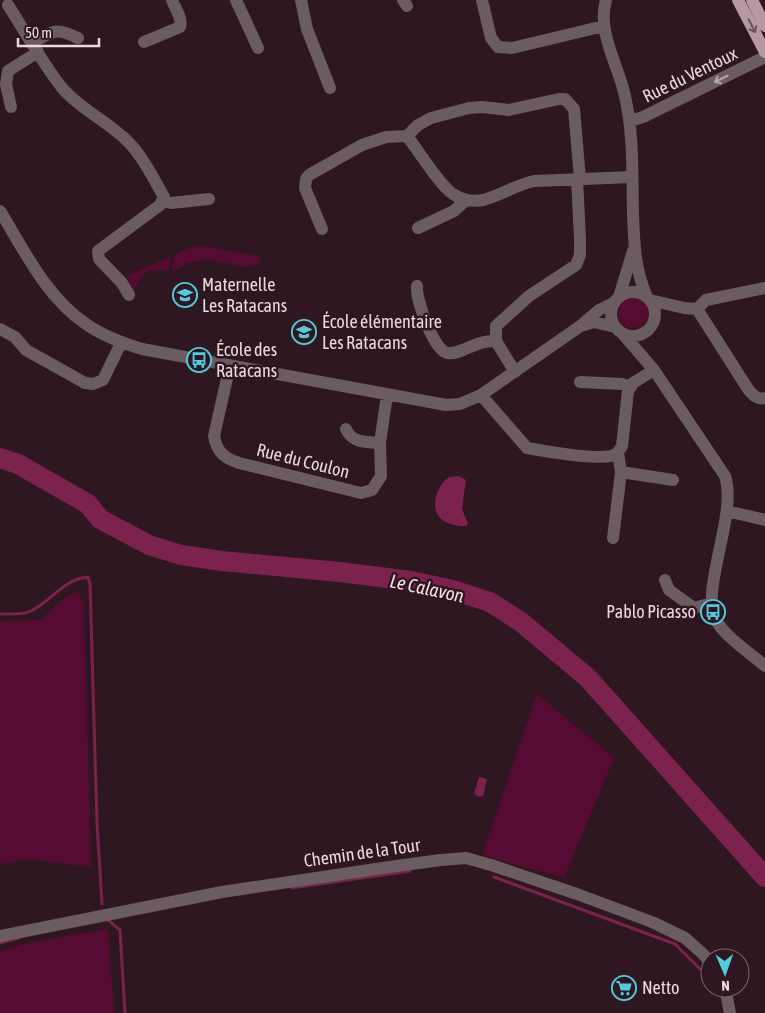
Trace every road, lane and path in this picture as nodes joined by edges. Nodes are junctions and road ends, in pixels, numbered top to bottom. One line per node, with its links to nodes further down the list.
1 (172, 0): 12 (street)
2 (236, 0): 14 (street)
3 (301, 0): 17 (street)
4 (482, 0): 9 (street)
5 (606, 0): 9 (street)
6 (738, 0): 15 (main road, one-way to 15)
7 (752, 0): 10 (main road)
8 (7, 6): 13 (street)
9 (604, 26): 19 (street)
10 (765, 26)
11 (78, 38): 13 (street)
12 (144, 42)
13 (35, 48): 18 (street); 24 (street)
14 (258, 48)
15 (765, 52)
16 (765, 57): 19 (street, Rue du Ventoux, one-way to 19)
17 (330, 88)
18 (11, 107)
19 (630, 121): 21 (street)
20 (407, 136): 22 (street); 25 (street); 28 (street)
21 (632, 177): 22 (street); 30 (street)
22 (579, 179): 25 (street); 42 (street)
23 (209, 199): 24 (street)
24 (164, 201): 33 (street)
25 (465, 201): 27 (street)
26 (0, 210): 29 (street)
27 (418, 228)
28 (322, 229)
29 (5, 230): 43 (street)
30 (634, 246): 34 (street); 35 (street)
31 (417, 286): 42 (street)
32 (765, 288): 36 (street)
33 (129, 295)
34 (649, 298): 35 (street); 36 (street); 37 (street)
35 (616, 300): 38 (street); 40 (street)
36 (691, 308): 37 (street); 52 (street)
37 (654, 320): 41 (street)
38 (579, 327): 40 (street); 47 (street)
39 (0, 329): 43 (street)
40 (619, 330): 41 (street); 44 (street)
41 (645, 333): 44 (street)
42 (496, 341): 47 (street)
43 (121, 343): 45 (street)
44 (644, 357): 46 (street)
45 (230, 365): 50 (street); 54 (street, Rue du Coulon)
46 (654, 370): 49 (street); 58 (street)
47 (515, 372): 51 (street)
48 (580, 382): 49 (street)
49 (631, 387): 55 (street)
50 (387, 395): 51 (street); 54 (street, Rue du Coulon)
51 (481, 395): 55 (street)
52 (765, 398)
53 (346, 429): 54 (street)
54 (380, 443)
55 (618, 453): 56 (street)
56 (621, 472): 57 (street); 60 (street)
57 (673, 480)
58 (726, 511): 59 (street); 62 (street)
59 (765, 520)
60 (612, 538)
61 (665, 580): 62 (street)
62 (712, 603): 63 (street)
63 (765, 666)
64 (0, 936): 65 (street, Chemin de la Tour)
65 (700, 951)
66 (727, 998): 67 (street)
67 (730, 1013)

